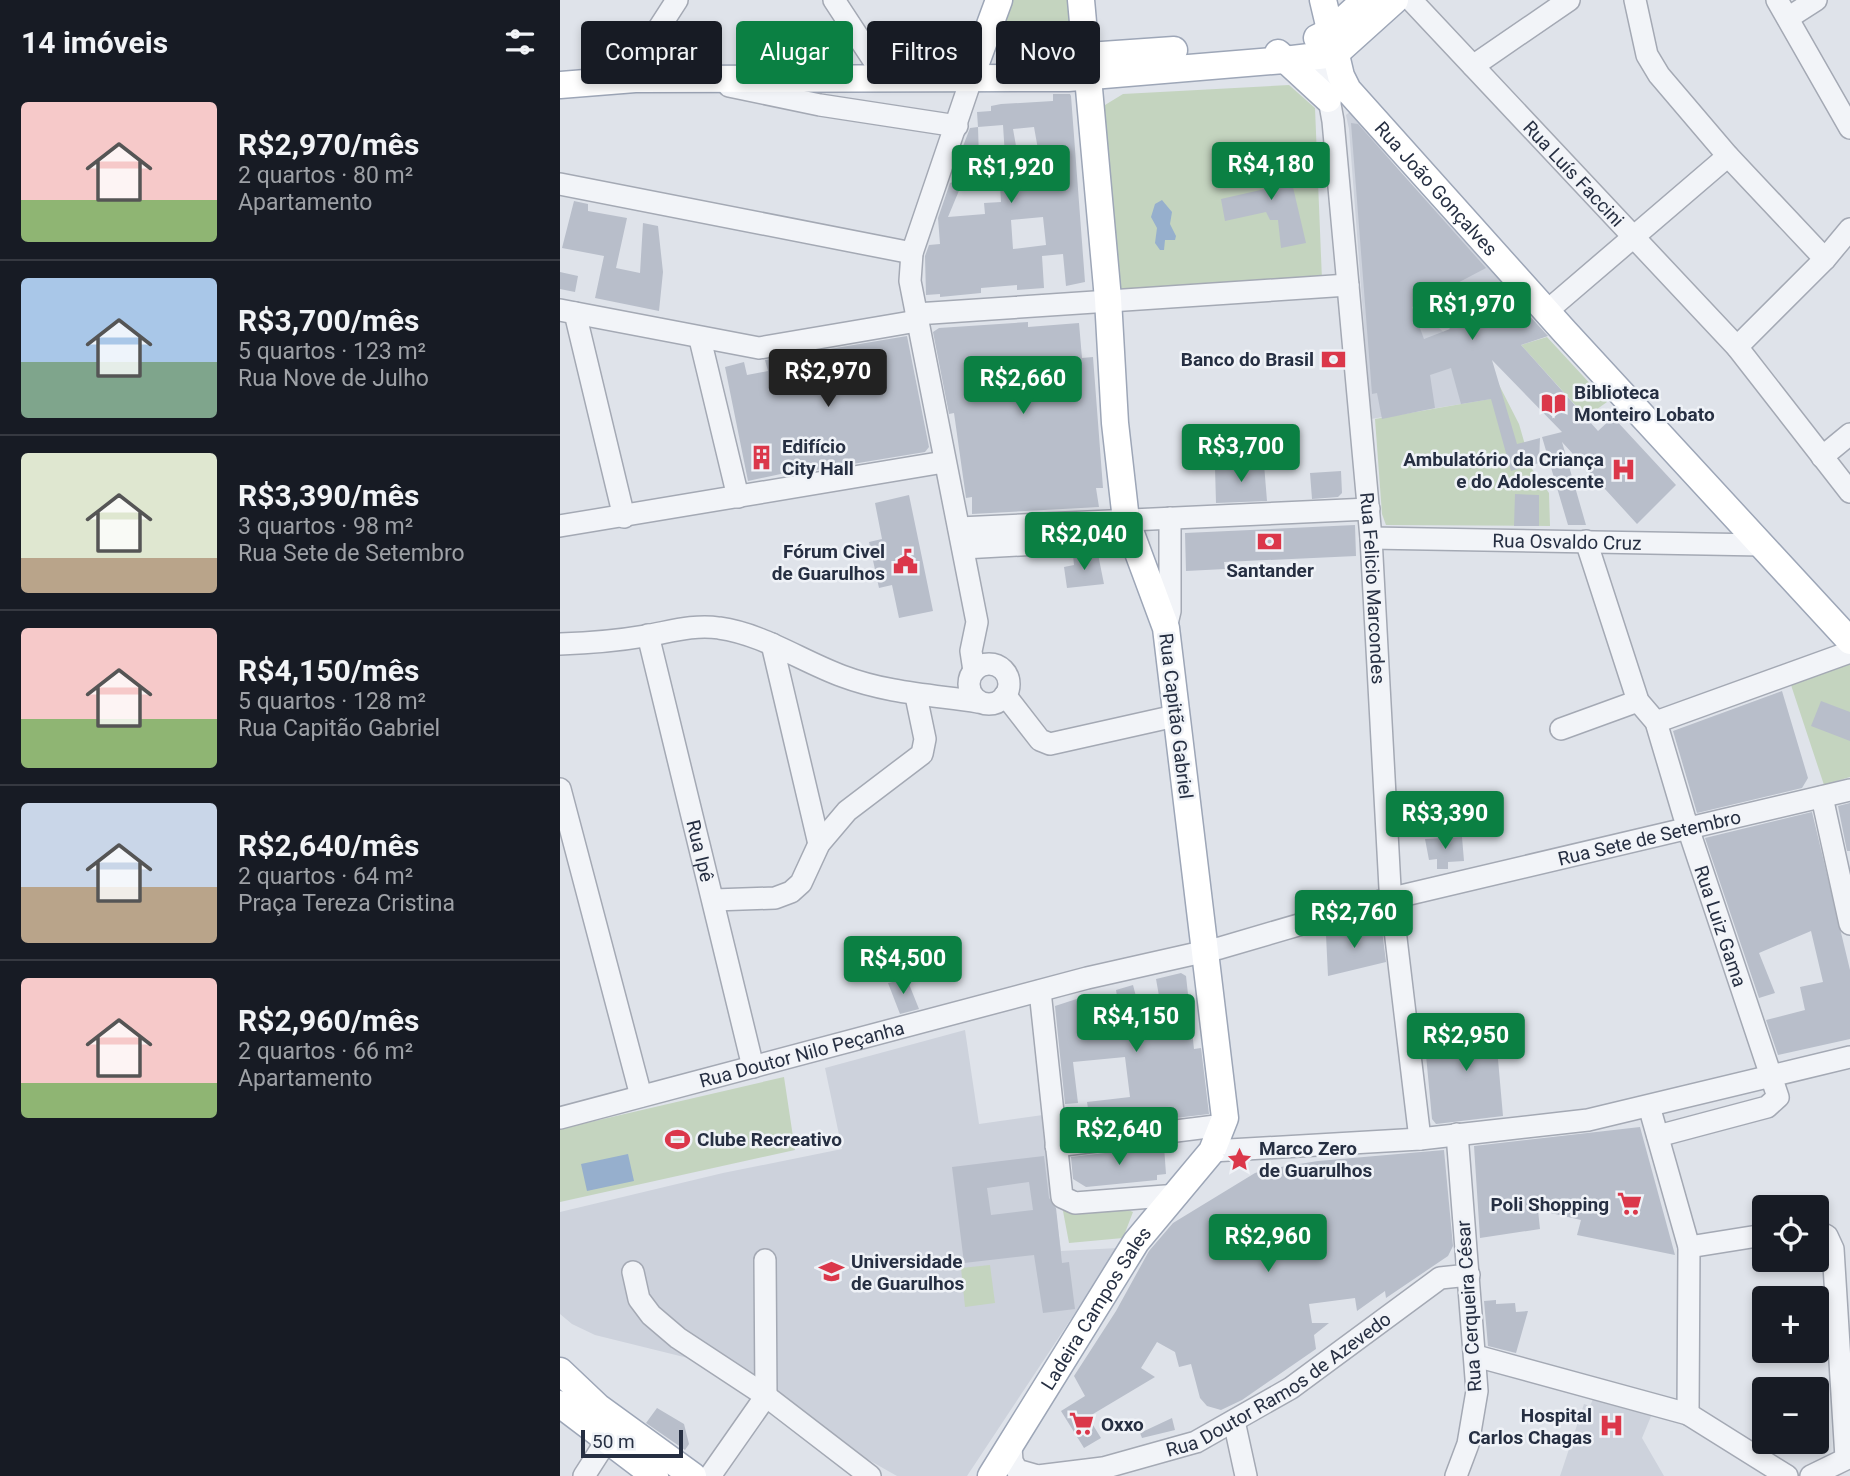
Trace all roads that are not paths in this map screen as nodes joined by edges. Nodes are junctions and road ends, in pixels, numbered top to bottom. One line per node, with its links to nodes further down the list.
1 (677, 0): 12 (street)
2 (834, 0): 16 (street)
3 (999, 0): 15 (main road)
4 (1081, 0): 13 (main road, Rua Capitão Gabriel)
5 (1365, 0): 14 (main road)
6 (1395, 0): 14 (main road)
7 (1412, 0): 23 (street, Rua Luís Faccini)
8 (1569, 0): 23 (street)
9 (1634, 0): 34 (street)
10 (1816, 0): 11 (street)
11 (1783, 9): 33 (street)
12 (663, 21)
13 (1083, 21)
14 (1326, 32): 17 (main road); 31 (street, Rua Felicio Marcondes); 43 (main road, Rua João Gonçalves)
15 (982, 49)
16 (867, 50)
17 (1277, 51): 21 (main road); 31 (main road)
18 (867, 61): 19 (main road)
19 (722, 62)
20 (581, 65): 22 (main road)
21 (1100, 65)
22 (560, 66)
23 (1473, 66): 37 (street, Rua Luís Faccini)
24 (867, 73): 25 (main road)
25 (722, 78)
26 (581, 81): 30 (main road)
27 (719, 84): 32 (street)
28 (970, 84): 32 (street)
29 (1088, 84): 41 (main road, Rua Capitão Gabriel)
30 (560, 85)
31 (1328, 99): 40 (street, Rua Felicio Marcondes)
32 (957, 126): 38 (street)
33 (1850, 128)
34 (1728, 156): 37 (street); 39 (street)
35 (560, 184): 38 (street)
36 (1850, 229): 39 (street)
37 (1634, 237): 43 (street); 46 (street, Rua Luís Faccini)
38 (912, 253): 44 (street)
39 (1825, 259): 46 (street)
40 (1348, 285): 41 (street); 52 (street, Rua Felicio Marcondes)
41 (1108, 299): 44 (street); 56 (main road, Rua Capitão Gabriel)
42 (568, 312): 45 (street); 53 (street)
43 (1547, 312): 60 (main road, Rua João Gonçalves)
44 (916, 317): 45 (street); 49 (street)
45 (700, 339): 51 (street)
46 (1737, 347): 48 (street, Rua Luís Faccini)
47 (1850, 434): 48 (street)
48 (1822, 457): 50 (street, Rua Luís Faccini)
49 (944, 462): 51 (street); 57 (street)
50 (1850, 492)
51 (738, 497): 53 (street)
52 (1369, 509): 54 (street); 58 (street, Rua Felicio Marcondes)
53 (624, 517): 55 (street)
54 (1170, 518): 56 (street); 61 (street)
55 (560, 526)
56 (1129, 530): 57 (street); 61 (main road, Rua Capitão Gabriel)
57 (961, 538): 67 (street)
58 (1371, 538): 59 (street, Rua Osvaldo Cruz); 80 (street, Rua Felicio Marcondes)
59 (1586, 541): 60 (street, Rua Osvaldo Cruz); 70 (street, Rua Luiz Gama)
60 (1762, 545): 64 (main road, Rua João Gonçalves)
61 (1166, 628): 72 (main road, Rua Capitão Gabriel)
62 (648, 635): 63 (street); 65 (street); 81 (street, Rua Ipê)
63 (562, 640)
64 (1850, 641)
65 (772, 644): 68 (street); 79 (street)
66 (1850, 652): 73 (street)
67 (972, 674): 68 (street); 69 (street); 71 (street)
68 (925, 695): 71 (street); 79 (street)
69 (1005, 695): 71 (street); 72 (street)
70 (1638, 701): 73 (street, Rua Luiz Gama); 74 (street)
71 (978, 702)
72 (1175, 716): 83 (main road, Rua Capitão Gabriel)
73 (1656, 722): 78 (street, Rua Luiz Gama)
74 (1561, 729)
75 (560, 789): 88 (street)
76 (1850, 790): 77 (street, Rua Sete de Setembro)
77 (1822, 797): 78 (street, Rua Sete de Setembro); 82 (street)
78 (1689, 827): 80 (street, Rua Sete de Setembro); 87 (street, Rua Luiz Gama)
79 (819, 844): 81 (street)
80 (1392, 898): 83 (street, Rua Sete de Setembro); 94 (street, Rua Felicio Marcondes)
81 (714, 900): 86 (street, Rua Ipê)
82 (1850, 924)
83 (1206, 952): 84 (street, Rua Doutor Nilo Peçanha); 91 (main road, Rua Capitão Gabriel)
84 (1040, 991): 86 (street, Rua Doutor Nilo Peçanha); 95 (street)
85 (1850, 1057): 87 (street)
86 (753, 1068): 88 (street, Rua Doutor Nilo Peçanha)
87 (1772, 1075): 89 (street); 93 (street)
88 (641, 1096): 90 (street, Rua Doutor Nilo Peçanha)
89 (1649, 1106): 92 (street); 93 (street)
90 (560, 1118)
91 (1224, 1125): 95 (street); 96 (main road)
92 (1457, 1134): 94 (street); 103 (street, Rua Cerqueira César)
93 (1658, 1136): 100 (street)
94 (1420, 1139): 96 (street)
95 (1055, 1146): 97 (street)
96 (1212, 1151): 97 (main road, Ladeira Campos Sales)
97 (1178, 1195): 111 (main road, Ladeira Campos Sales)
98 (1752, 1237): 100 (street)
99 (1829, 1240): 112 (street)
100 (1689, 1247): 108 (street)
101 (765, 1260): 106 (street)
102 (633, 1272): 106 (street)
103 (1469, 1275): 104 (street, Rua Cerqueira César); 109 (street, Rua Doutor Ramos de Azevedo)
104 (1476, 1356): 108 (street); 122 (street, Rua Cerqueira César)
105 (560, 1371): 116 (main road)
106 (766, 1396): 117 (street); 118 (street)
107 (560, 1404): 110 (main road)
108 (1688, 1413): 113 (street)
109 (1234, 1421): 120 (street, Rua Doutor Ramos de Azevedo); 121 (street)
110 (607, 1440): 114 (street); 115 (main road)
111 (1011, 1447): 119 (main road, Ladeira Campos Sales); 120 (street, Rua Doutor Ramos de Azevedo)
112 (1848, 1457): 124 (street)
113 (1767, 1468): 123 (street)
114 (584, 1476)
115 (655, 1476)
116 (693, 1476)
117 (710, 1476)
118 (870, 1476)
119 (991, 1476)
120 (1028, 1476)
121 (1246, 1476)
122 (1456, 1476)
123 (1787, 1476)
124 (1811, 1476)

